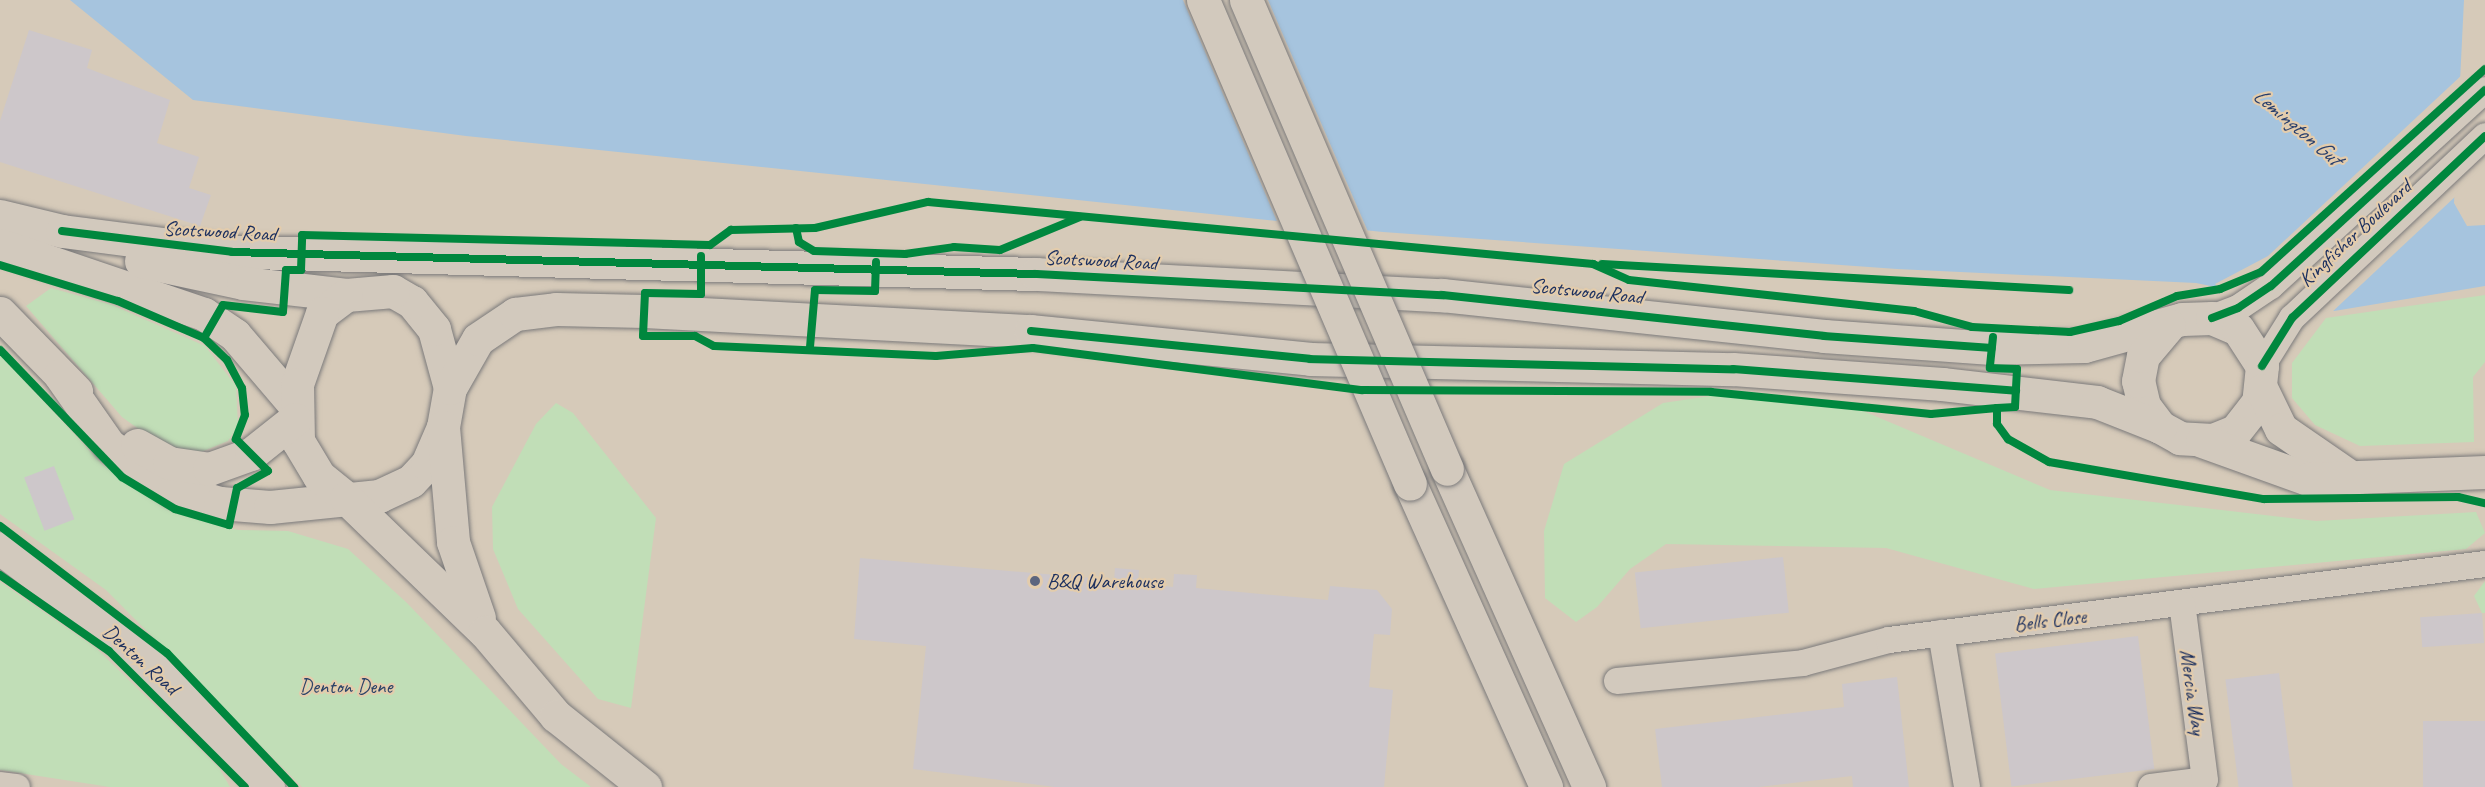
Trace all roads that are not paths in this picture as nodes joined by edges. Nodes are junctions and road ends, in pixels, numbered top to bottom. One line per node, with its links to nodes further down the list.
1 (1203, 0): 34 (main road, bridge)
2 (1246, 0): 35 (main road, bridge)
3 (2485, 90): 11 (street, Kingfisher Boulevard)
4 (2485, 136): 13 (street, Kingfisher Boulevard)
5 (0, 216): 6 (main road, Scotswood Road)
6 (62, 231): 8 (main road, Scotswood Road); 9 (main road)
7 (0, 245): 16 (main road)
8 (428, 258): 9 (main road); 12 (main road, Scotswood Road)
9 (356, 292): 15 (main road); 16 (main road)
10 (0, 313): 14 (main road)
11 (2225, 313): 12 (main road); 13 (main road)
12 (2169, 325): 18 (main road)
13 (2265, 366): 19 (main road); 21 (main road)
14 (60, 375): 16 (main road); 22 (main road)
15 (450, 388): 17 (main road); 18 (main road)
16 (295, 412): 22 (main road)
17 (443, 427): 22 (main road); 26 (main road)
18 (2160, 427): 19 (main road)
19 (2202, 441): 21 (main road)
20 (2485, 472): 21 (main road)
21 (2356, 480)
22 (346, 498): 26 (main road)
23 (0, 548): 32 (main road, Denton Road)
24 (2485, 564): 25 (street, Bells Close)
25 (2182, 604): 27 (street, Bells Close); 29 (street, Mercia Way)
26 (486, 632): 33 (main road)
27 (1941, 633): 28 (street, Bells Close); 36 (street)
28 (1617, 681)
29 (2206, 783): 37 (street, Mercia Way)
30 (0, 785): 31 (street)
31 (17, 787)
32 (268, 787)
33 (645, 787)
34 (1546, 787)
35 (1588, 787)
36 (1967, 787)
37 (2151, 787)

